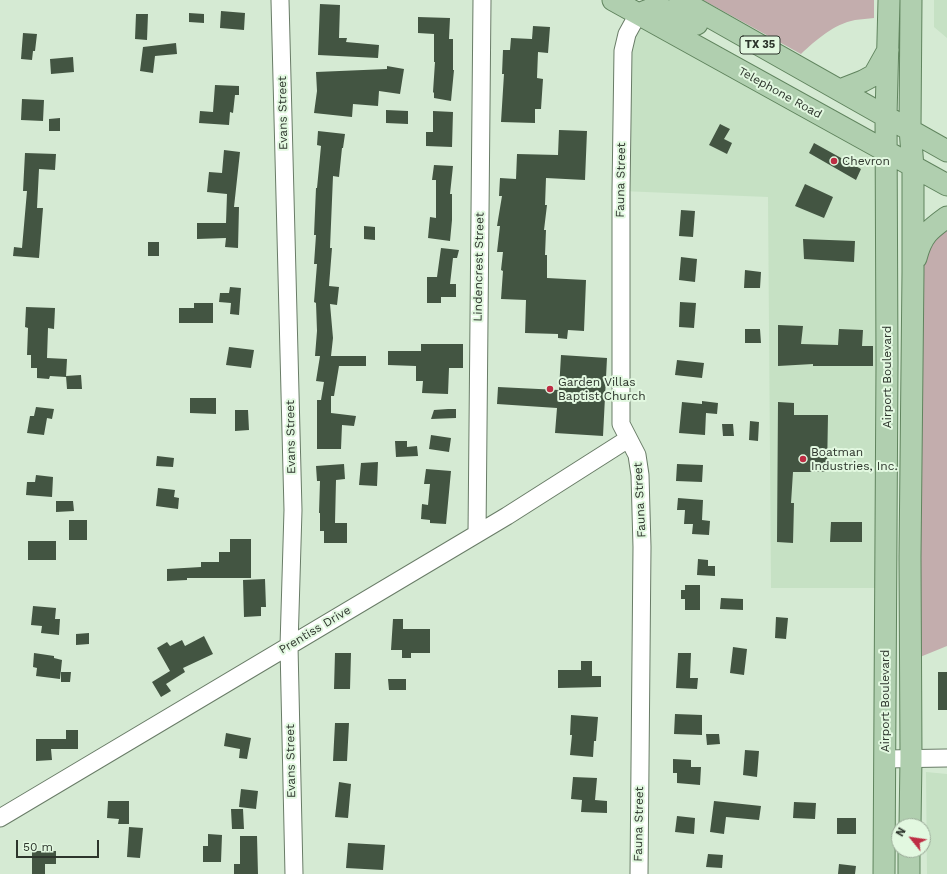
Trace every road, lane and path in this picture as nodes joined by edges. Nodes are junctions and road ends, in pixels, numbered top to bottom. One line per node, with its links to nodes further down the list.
1 (280, 0): 25 (street, Evans Street)
2 (482, 0): 22 (street, Lindencrest Street)
3 (613, 0): 7 (main road, Telephone Road / TX 35)
4 (680, 0): 8 (main road, TX 35)
5 (889, 0): 9 (main road, Airport Boulevard)
6 (911, 0): 12 (main road, Airport Boulevard)
7 (638, 14): 8 (main road); 14 (main road, Telephone Road / TX 35); 21 (street, Fauna Street)
8 (730, 27): 10 (main road, TX 35)
9 (889, 48): 10 (main road); 11 (main road, Airport Boulevard)
10 (840, 90): 11 (main road, TX 35)
11 (886, 116): 12 (main road, TX 35); 14 (main road, Airport Boulevard)
12 (910, 129): 13 (main road, TX 35); 15 (main road, Airport Boulevard)
13 (947, 151)
14 (886, 152): 15 (main road, Telephone Road / TX 35); 20 (main road, Airport Boulevard)
15 (913, 166): 16 (main road, Telephone Road / TX 35); 18 (main road, Airport Boulevard)
16 (947, 186)
17 (947, 217): 18 (main road)
18 (913, 272): 19 (main road, Airport Boulevard)
19 (912, 362): 20 (main road); 23 (main road, Airport Boulevard)
20 (887, 363): 24 (main road, Airport Boulevard)
21 (628, 439): 22 (street, Prentiss Drive); 33 (street, Fauna Street)
22 (478, 534): 25 (street, Prentiss Drive)
23 (910, 557): 24 (main road); 26 (main road, Airport Boulevard)
24 (886, 558): 28 (main road, Airport Boulevard)
25 (289, 646): 29 (street, Prentiss Drive); 32 (street, Evans Street)
26 (911, 758): 27 (street); 28 (street); 30 (main road, Airport Boulevard)
27 (947, 758)
28 (885, 759): 34 (main road, Airport Boulevard)
29 (0, 818)
30 (910, 818)
31 (909, 858): 35 (main road)
32 (294, 874)
33 (639, 874)
34 (884, 874)
35 (909, 874)

